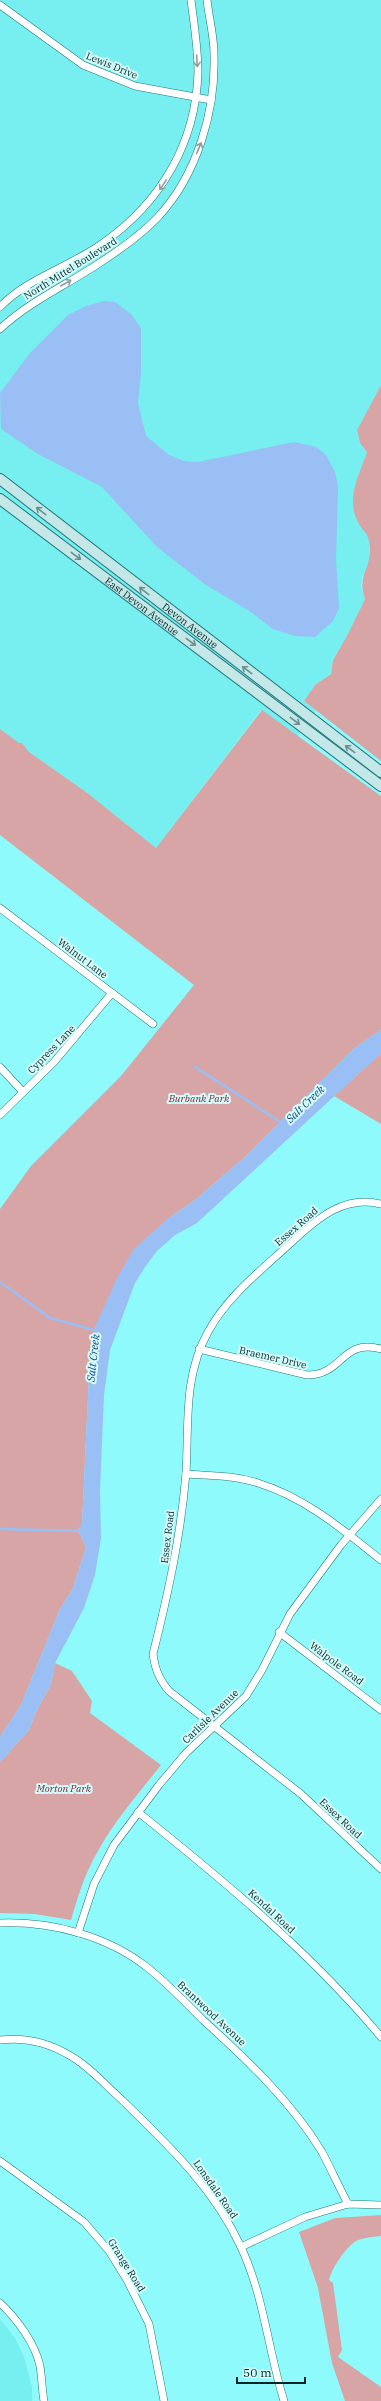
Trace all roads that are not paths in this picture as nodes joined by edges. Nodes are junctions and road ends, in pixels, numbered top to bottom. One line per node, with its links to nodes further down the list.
1 (190, 0): 4 (street, North Mittel Boulevard, one-way to 4)
2 (207, 0): 5 (street, North Mittel Boulevard)
3 (0, 5): 4 (street, Lewis Drive)
4 (195, 98): 5 (street, Lewis Drive); 6 (street, North Mittel Boulevard, one-way to 6)
5 (210, 100): 7 (street, North Mittel Boulevard, one-way to 5)
6 (0, 307)
7 (0, 329)
8 (0, 479): 10 (main road, Devon Avenue, one-way to 8)
9 (0, 499): 11 (main road, East Devon Avenue, one-way to 11)
10 (381, 772)
11 (381, 786)
12 (0, 908): 13 (street, Walnut Lane)
13 (112, 993): 14 (street, Walnut Lane); 16 (street, Cypress Lane)
14 (153, 1024)
15 (0, 1067): 16 (street)
16 (23, 1092): 17 (street, Cypress Lane)
17 (0, 1115)
18 (381, 1204): 19 (street, Essex Road)
19 (199, 1349): 20 (street, Braemer Drive); 21 (street, Essex Road)
20 (381, 1349)
21 (186, 1474): 23 (street); 27 (street, Essex Road)
22 (381, 1499): 23 (street, Carlisle Avenue)
23 (350, 1536): 24 (street); 25 (street, Carlisle Avenue)
24 (381, 1560)
25 (280, 1632): 26 (street, Walpole Road); 27 (street, Carlisle Avenue)
26 (381, 1710)
27 (214, 1726): 28 (street, Carlisle Avenue); 29 (street, Essex Road)
28 (138, 1812): 31 (street, Carlisle Avenue); 32 (street, Kendal Road)
29 (381, 1869)
30 (0, 1923): 31 (street, Brantwood Avenue)
31 (78, 1933): 35 (street, Brantwood Avenue)
32 (381, 2037)
33 (0, 2040): 37 (street, Lonsdale Road)
34 (0, 2161): 40 (street, Grange Road)
35 (348, 2204): 36 (street); 37 (street)
36 (381, 2205)
37 (241, 2247): 41 (street, Lonsdale Road)
38 (0, 2303): 39 (street)
39 (44, 2401)
40 (164, 2401)
41 (284, 2401)

